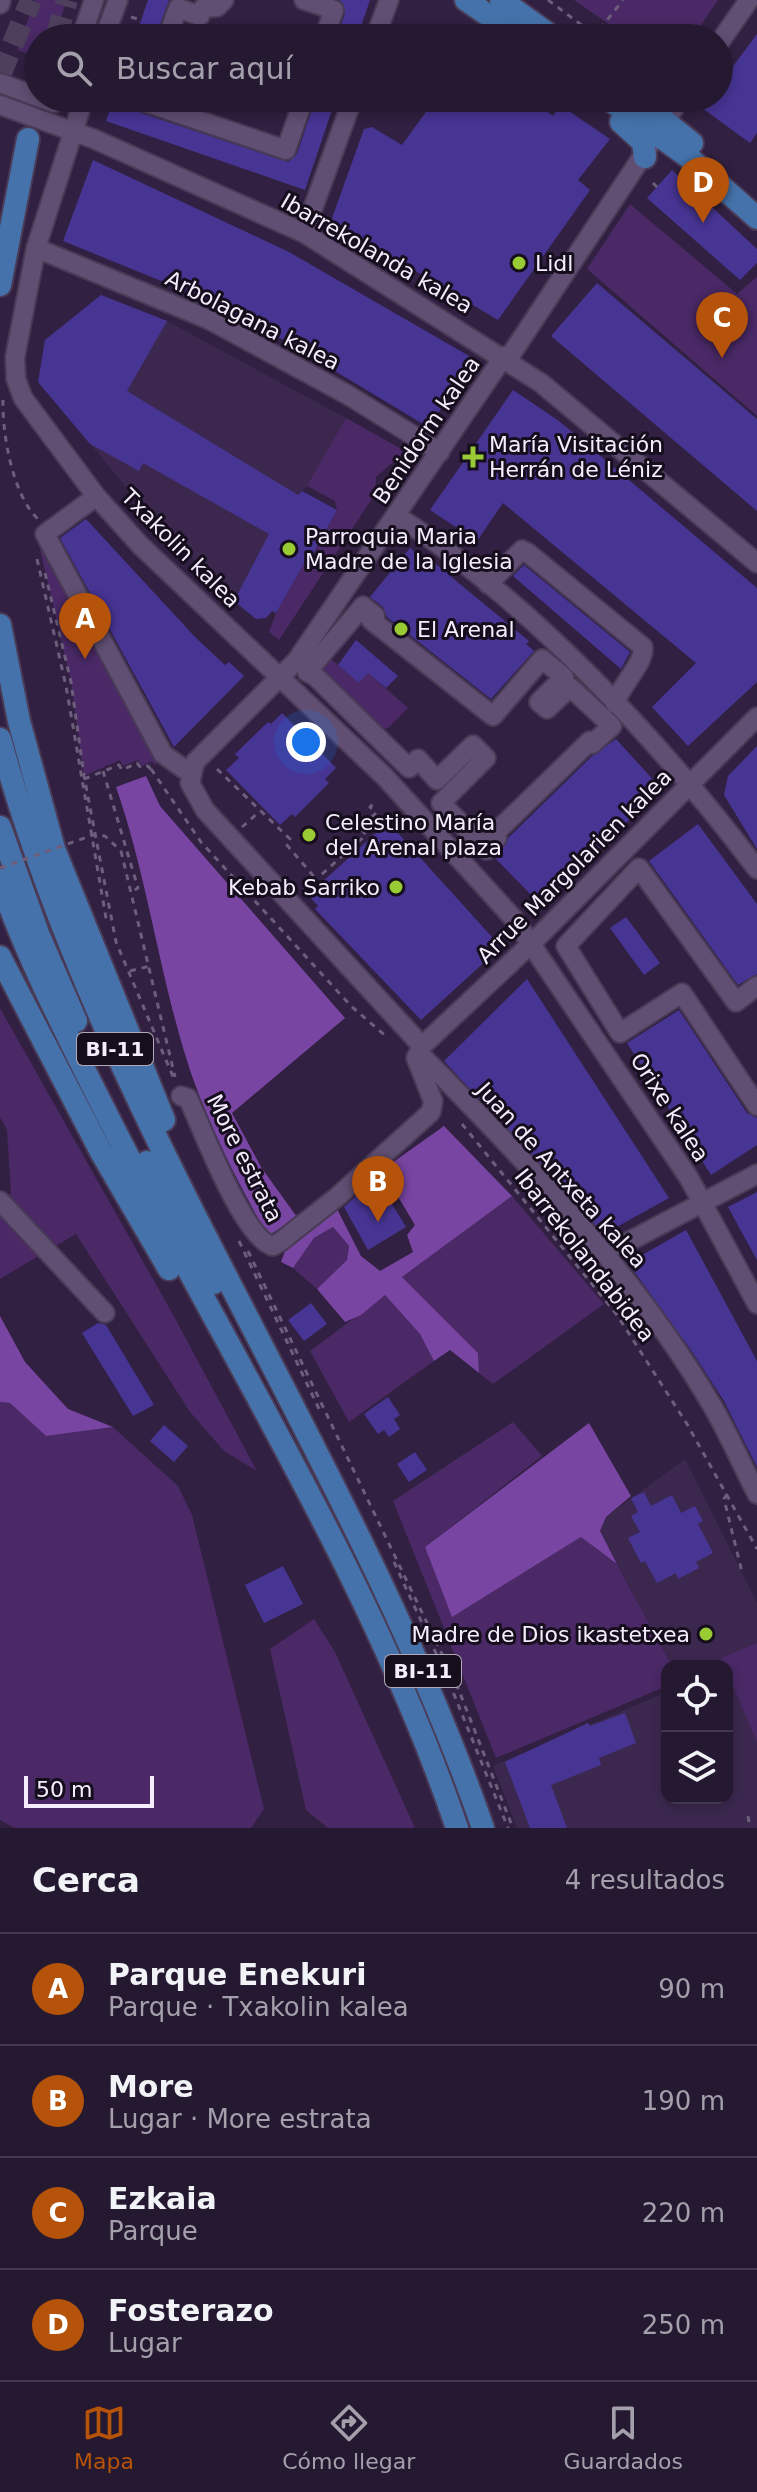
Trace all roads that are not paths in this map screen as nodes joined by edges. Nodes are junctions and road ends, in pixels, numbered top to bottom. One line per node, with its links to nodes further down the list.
1 (94, 0): 9 (street)
2 (118, 0): 10 (street)
3 (224, 0): 11 (street)
4 (304, 0): 12 (street)
5 (389, 0): 13 (street)
6 (466, 0): 14 (main road)
7 (501, 0): 15 (main road)
8 (751, 5): 16 (street)
9 (86, 24)
10 (109, 24)
11 (172, 24)
12 (329, 24)
13 (380, 24)
14 (501, 24)
15 (534, 24)
16 (733, 26)
17 (0, 83): 18 (street)
18 (24, 91)
19 (0, 105): 29 (street, Ibarrekolanda kalea)
20 (79, 112): 29 (street)
21 (174, 112): 22 (street)
22 (299, 112)
23 (348, 112): 34 (street)
24 (611, 112): 30 (main road)
25 (633, 112): 28 (main road)
26 (649, 112): 28 (main road)
27 (673, 112): 28 (street, Benidorm kalea)
28 (663, 128): 30 (street, Benidorm kalea); 31 (main road); 33 (main road)
29 (73, 131): 34 (street, Ibarrekolanda kalea); 35 (street)
30 (645, 157): 37 (street, Benidorm kalea)
31 (757, 204)
32 (0, 209): 36 (main road)
33 (757, 218)
34 (304, 233): 37 (street, Ibarrekolanda kalea)
35 (36, 248): 38 (street, Arbolagana kalea); 45 (street, Txakolin kalea)
36 (0, 285)
37 (506, 358): 38 (street, Benidorm kalea); 41 (street, Ibarrekolanda kalea)
38 (440, 452): 40 (street, Benidorm kalea)
39 (90, 501): 49 (street)
40 (397, 516): 42 (street); 45 (street, Benidorm kalea)
41 (757, 563)
42 (488, 584): 46 (street); 46 (street)
43 (0, 625): 65 (main road)
44 (564, 677): 44 (street)
45 (281, 679): 51 (street, Benidorm kalea); 55 (street, Txakolin kalea)
46 (615, 704): 50 (street)
47 (757, 717): 50 (street, Arrue Margolarien kalea)
48 (0, 739): 65 (main road, BI-11)
49 (184, 769)
50 (690, 785): 53 (street); 55 (street, Arrue Margolarien kalea)
51 (193, 794): 58 (street, Juan de Antxeta kalea)
52 (0, 827): 69 (main road)
53 (757, 869)
54 (0, 880): 70 (main road)
55 (533, 942): 58 (street, Arrue Margolarien kalea); 63 (street, Orixe kalea)
56 (0, 957): 70 (main road, BI-11)
57 (757, 986): 60 (street)
58 (423, 1052): 59 (street, More estrata); 68 (street, Juan de Antxeta kalea)
59 (179, 1090)
60 (757, 1106)
61 (757, 1174): 63 (street)
62 (1, 1203): 67 (street)
63 (702, 1203): 64 (street); 66 (street, Orixe kalea)
64 (620, 1246)
65 (239, 1303): 69 (main road, BI-11)
66 (757, 1304)
67 (105, 1313)
68 (757, 1494)
69 (350, 1520): 72 (main road, BI-11)
70 (362, 1602): 71 (main road, BI-11)
71 (457, 1828)
72 (483, 1828)

